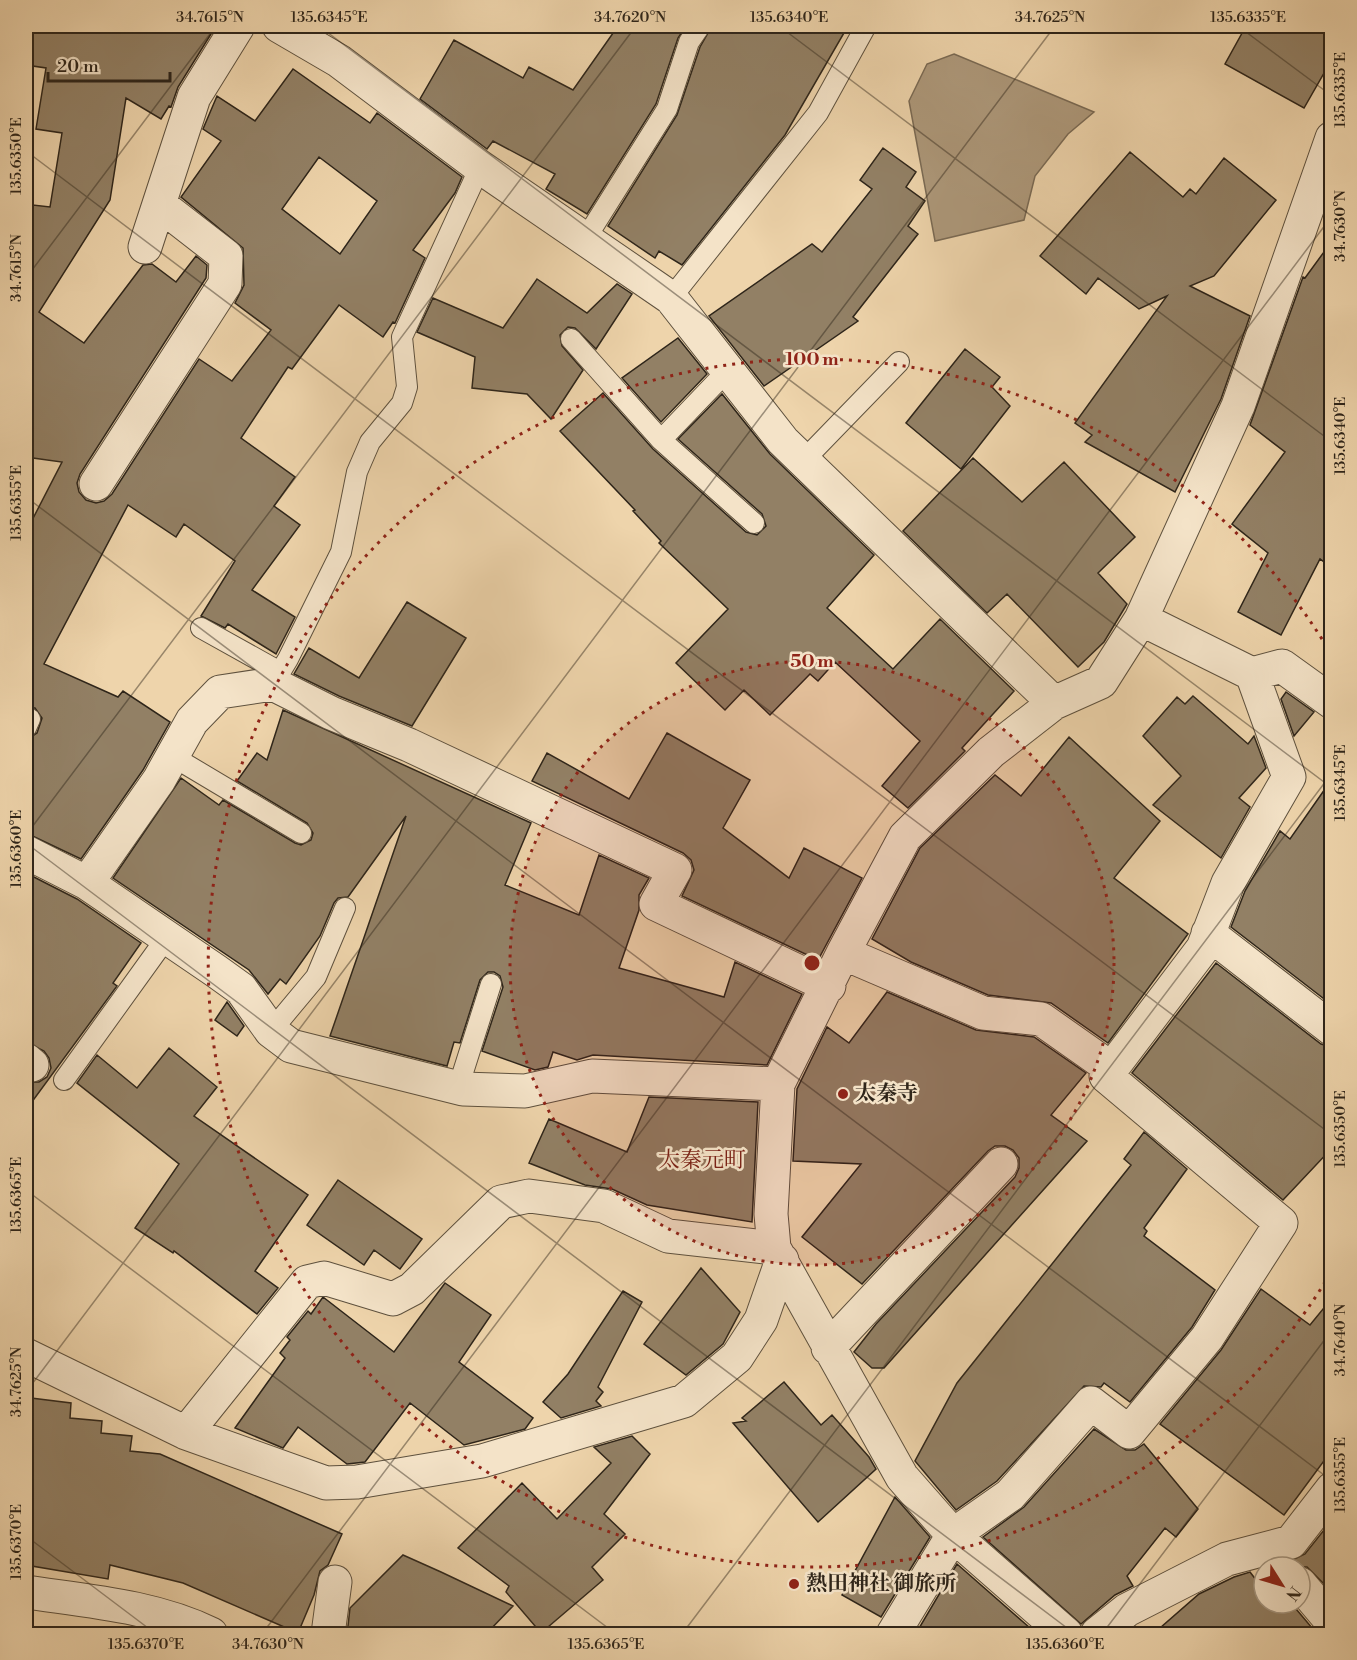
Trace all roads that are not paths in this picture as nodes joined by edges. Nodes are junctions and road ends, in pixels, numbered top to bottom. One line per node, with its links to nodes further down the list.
1 (238, 26): 7 (street)
2 (279, 26): 6 (street)
3 (700, 26): 8 (lane)
4 (866, 26): 10 (lane)
5 (1332, 138): 18 (street)
6 (480, 167): 8 (street); 21 (lane)
7 (159, 204): 9 (street); 16 (street)
8 (586, 238): 10 (street)
9 (145, 247)
10 (671, 298): 13 (street)
11 (571, 339): 14 (lane)
12 (899, 362): 15 (lane)
13 (728, 370): 14 (lane); 15 (street)
14 (661, 440): 17 (lane)
15 (804, 460): 23 (street)
16 (96, 484)
17 (754, 524)
18 (1141, 619): 20 (street); 23 (street)
19 (201, 628): 21 (lane)
20 (1252, 674): 22 (street); 29 (street)
21 (277, 678): 24 (street); 33 (street)
22 (1332, 702)
23 (1054, 703): 31 (street)
24 (172, 756): 25 (lane); 27 (street)
25 (301, 833)
26 (26, 852): 27 (street)
27 (87, 883): 30 (street)
28 (345, 908): 35 (lane)
29 (1208, 933): 34 (street); 36 (street)
30 (167, 937): 35 (street); 37 (lane)
31 (843, 953): 33 (street); 36 (street)
32 (491, 984): 39 (lane)
33 (829, 986): 38 (street)
34 (1332, 1029)
35 (271, 1031): 39 (street)
36 (1112, 1069): 46 (street)
37 (64, 1080)
38 (778, 1084): 39 (street); 41 (street)
39 (458, 1088)
40 (1001, 1164): 42 (street)
41 (778, 1254): 42 (street); 44 (street); 44 (street)
42 (828, 1348): 46 (street)
43 (26, 1355): 44 (street)
44 (186, 1433)
45 (1332, 1489): 47 (street)
46 (953, 1535): 56 (street); 57 (street)
47 (1280, 1555)
48 (1252, 1560): 58 (street)
49 (335, 1582): 55 (street)
50 (26, 1592): 52 (street)
51 (1312, 1598): 53 (street)
52 (135, 1622): 54 (street)
53 (1332, 1622)
54 (211, 1635)
55 (328, 1635)
56 (893, 1635)
57 (1066, 1635)
58 (1097, 1635)

